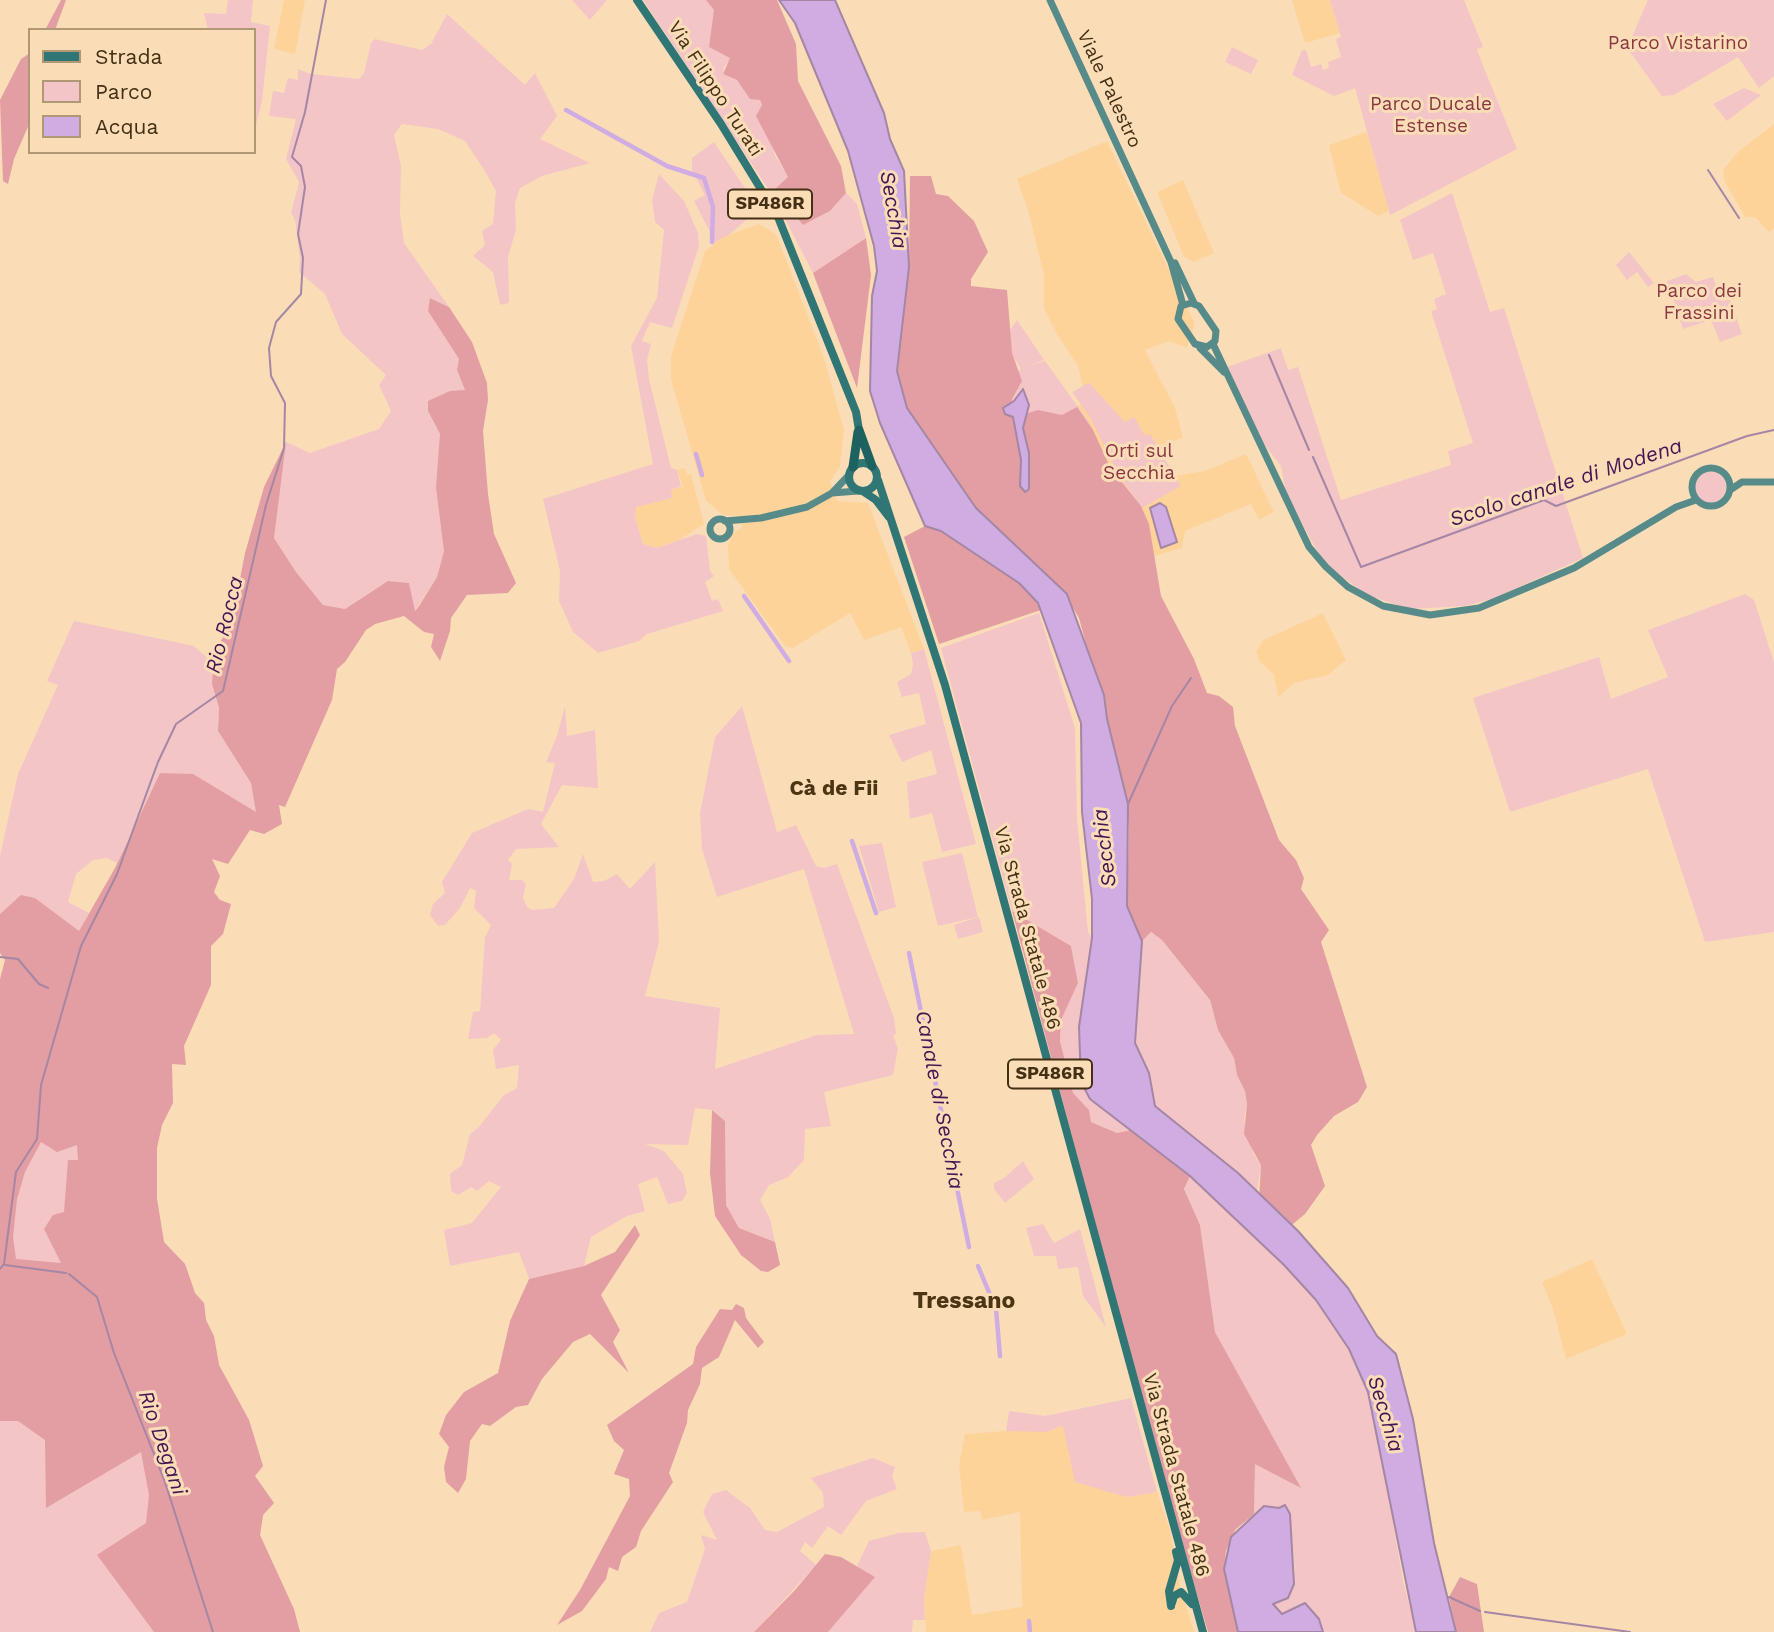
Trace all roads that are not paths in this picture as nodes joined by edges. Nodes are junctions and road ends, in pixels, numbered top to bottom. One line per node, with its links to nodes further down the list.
1 (637, 0): 9 (main road, Via Filippo Turati / SP486R)
2 (1050, 0): 3 (main road, Viale Palestro)
3 (1139, 191): 4 (main road, Viale Palestro); 5 (main road, Viale Palestro)
4 (1194, 303): 5 (main road); 6 (main road, Viale Palestro)
5 (1183, 305): 7 (main road, Viale Palestro)
6 (1213, 344): 7 (main road); 8 (main road, Viale Palestro)
7 (1200, 348): 8 (main road)
8 (1224, 372): 20 (main road)
9 (859, 430): 10 (highway, SP486R); 11 (highway, SP486R)
10 (872, 466): 11 (main road); 13 (main road, SP486R)
11 (851, 471): 17 (main road, SP486R); 18 (main road)
12 (1728, 477): 14 (main road); 15 (main road); 16 (main road)
13 (877, 480): 17 (main road); 21 (main road, SP486R)
14 (1774, 480): 16 (main road)
15 (1691, 486): 19 (main road); 20 (main road)
16 (1730, 490): 19 (main road)
17 (861, 491): 18 (main road); 21 (main road, SP486R)
18 (832, 493): 22 (main road)
19 (1696, 500): 20 (main road)
20 (1676, 507)
21 (890, 518): 25 (main road, Via Strada Statale 486 / SP486R)
22 (748, 520): 23 (main road); 24 (main road)
23 (726, 521): 24 (main road); 24 (main road)
24 (729, 532)
25 (1172, 1525): 26 (main road, Via Strada Statale 486 / SP486R); 26 (main road)
26 (1202, 1632)

